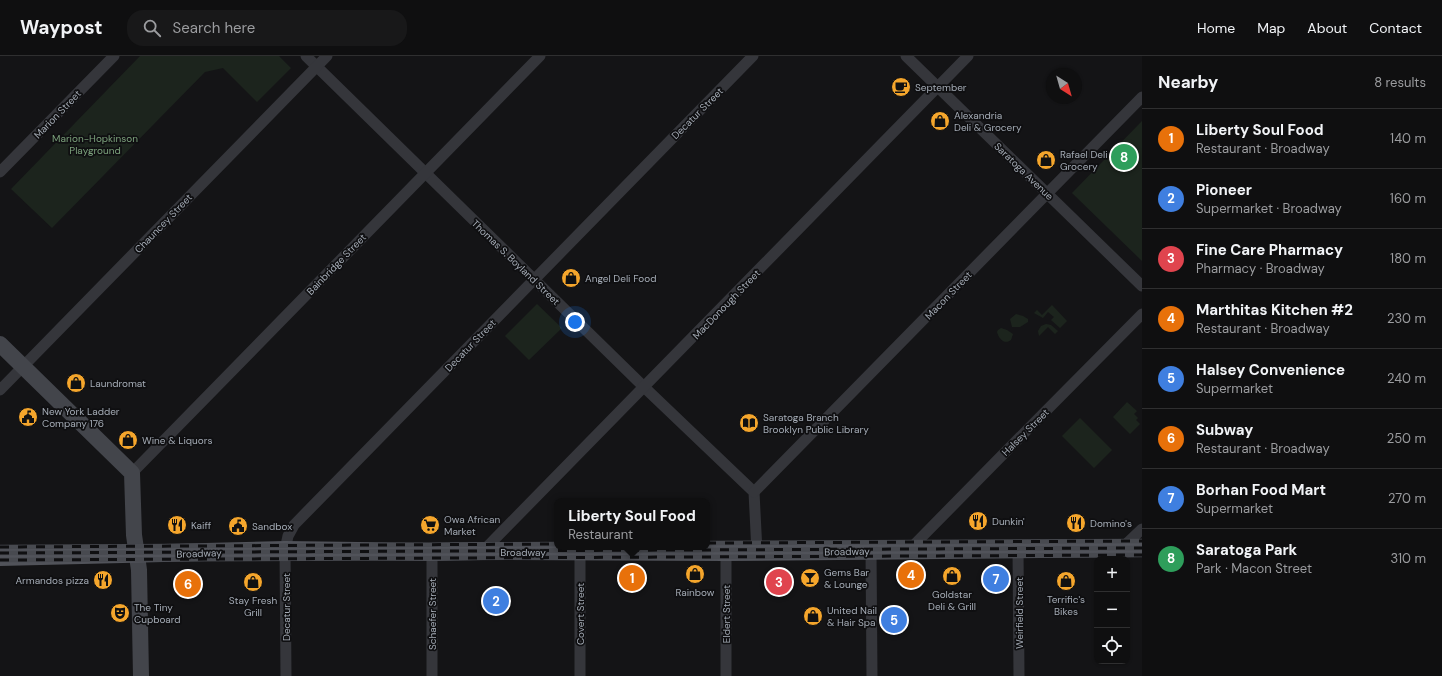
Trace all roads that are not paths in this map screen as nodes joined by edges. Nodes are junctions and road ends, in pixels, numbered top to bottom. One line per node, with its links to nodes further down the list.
1 (114, 56): 11 (street, Marion Street)
2 (306, 56): 8 (street, Thomas S. Boyland Street)
3 (327, 56): 8 (street, Chauncey Street)
4 (540, 56): 12 (street, Bainbridge Street)
5 (754, 56): 14 (street, Decatur Street)
6 (906, 56): 9 (street, Saratoga Avenue)
7 (968, 56): 9 (street, MacDonough Street)
8 (316, 66): 12 (street, Thomas S. Boyland Street); 18 (street, Chauncey Street)
9 (938, 87): 13 (street, Saratoga Avenue); 19 (street, MacDonough Street)
10 (1142, 96): 13 (street, Macon Street)
11 (0, 172)
12 (425, 173): 14 (street, Thomas S. Boyland Street); 21 (street, Bainbridge Street)
13 (1047, 194): 15 (street, Saratoga Avenue); 22 (street, Macon Street)
14 (534, 279): 19 (street, Thomas S. Boyland Street); 27 (street, Decatur Street)
15 (1142, 286)
16 (1142, 314): 29 (street, Halsey Street)
17 (0, 344): 18 (main road)
18 (23, 367): 20 (street, Chauncey Street); 21 (main road)
19 (644, 387): 22 (street, Thomas S. Boyland Street); 30 (street, MacDonough Street)
20 (0, 390)
21 (132, 473): 35 (main road)
22 (754, 492): 34 (street)
23 (1142, 529): 26 (street)
24 (1142, 548): 26 (main road, Broadway)
25 (1018, 549): 26 (main road, Broadway); 29 (main road, Broadway); 43 (street, Weirfield Street)
26 (1121, 549)
27 (285, 550): 31 (main road, Broadway); 35 (main road, Broadway); 38 (street, Decatur Street)
28 (871, 550): 29 (main road, Broadway); 34 (main road, Broadway); 42 (street)
29 (909, 550)
30 (484, 551): 31 (main road, Broadway); 32 (main road, Broadway)
31 (432, 552): 39 (street, Schaefer Street)
32 (580, 552): 33 (main road, Broadway); 40 (street, Covert Street)
33 (726, 552): 34 (main road, Broadway); 41 (street, Eldert Street)
34 (757, 552)
35 (137, 554): 36 (main road, Broadway); 37 (main road)
36 (0, 557)
37 (141, 676)
38 (286, 676)
39 (432, 676)
40 (580, 676)
41 (726, 676)
42 (872, 676)
43 (1019, 676)

